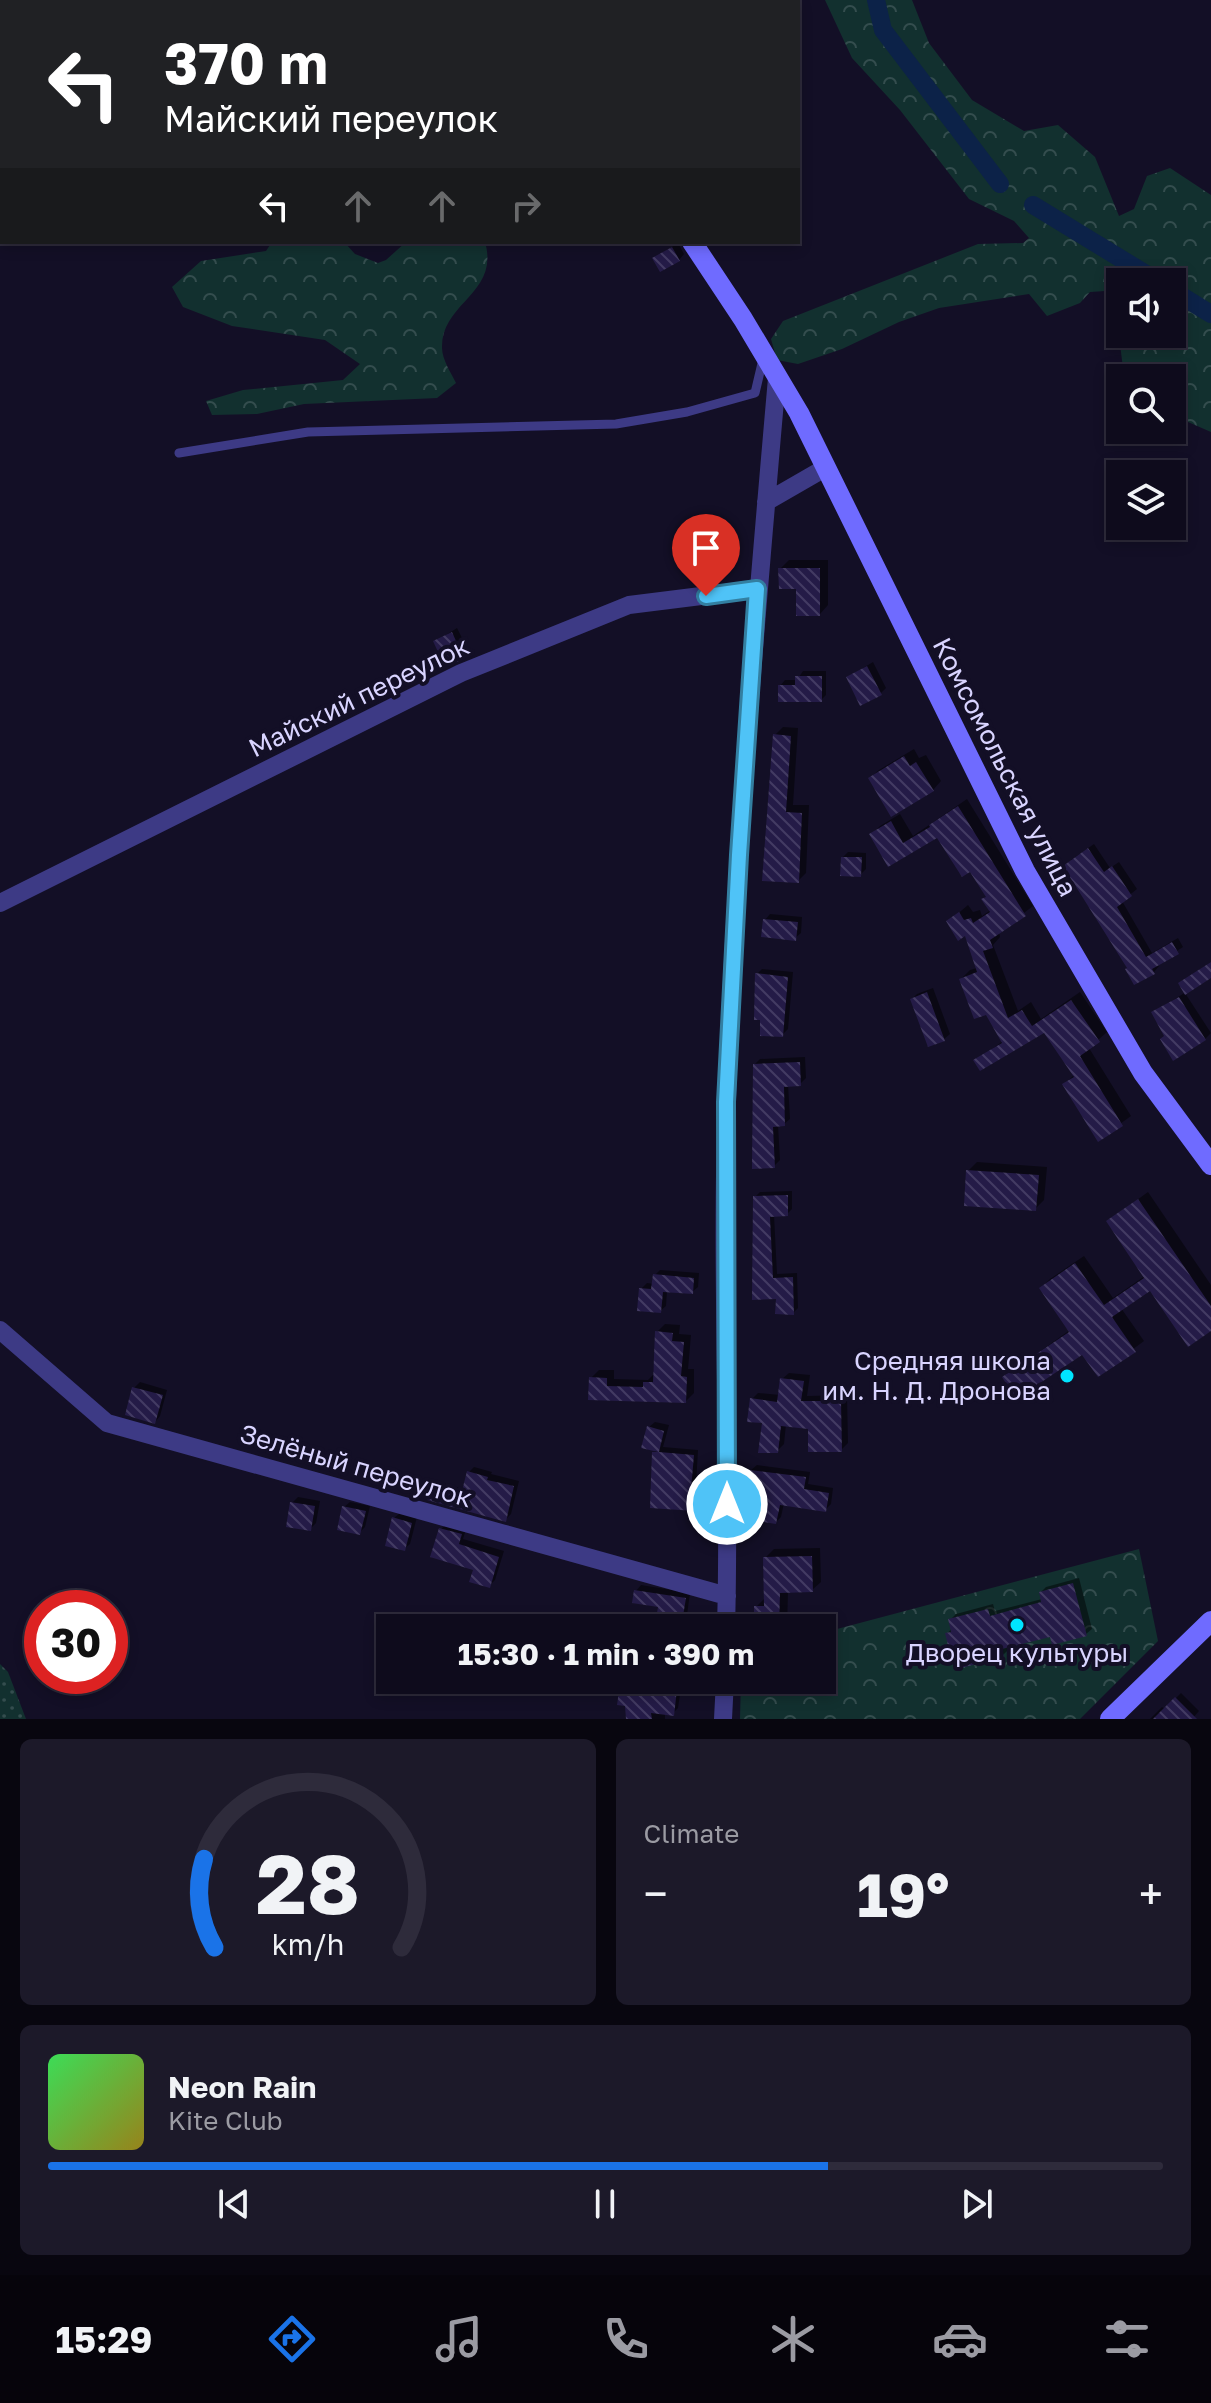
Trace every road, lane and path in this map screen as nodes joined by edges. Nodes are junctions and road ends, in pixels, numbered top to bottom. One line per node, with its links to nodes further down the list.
1 (693, 244): 2 (street, Комсомольская улица)
2 (764, 355): 3 (street, Комсомольская улица); 4 (lane)
3 (777, 378): 5 (street); 7 (street, Комсомольская улица)
4 (755, 393): 5 (lane); 6 (lane)
5 (774, 408): 8 (street)
6 (179, 453)
7 (825, 468): 8 (street); 11 (street, Комсомольская улица)
8 (766, 502): 9 (street)
9 (757, 589): 10 (street, Майский переулок); 13 (street)
10 (0, 903)
11 (1211, 1165)
12 (0, 1330): 13 (street, Зелёный переулок)
13 (727, 1596): 14 (street)
14 (726, 1614)
15 (1211, 1621): 18 (street)
16 (724, 1694): 17 (street)
17 (723, 1719)
18 (1110, 1719)

